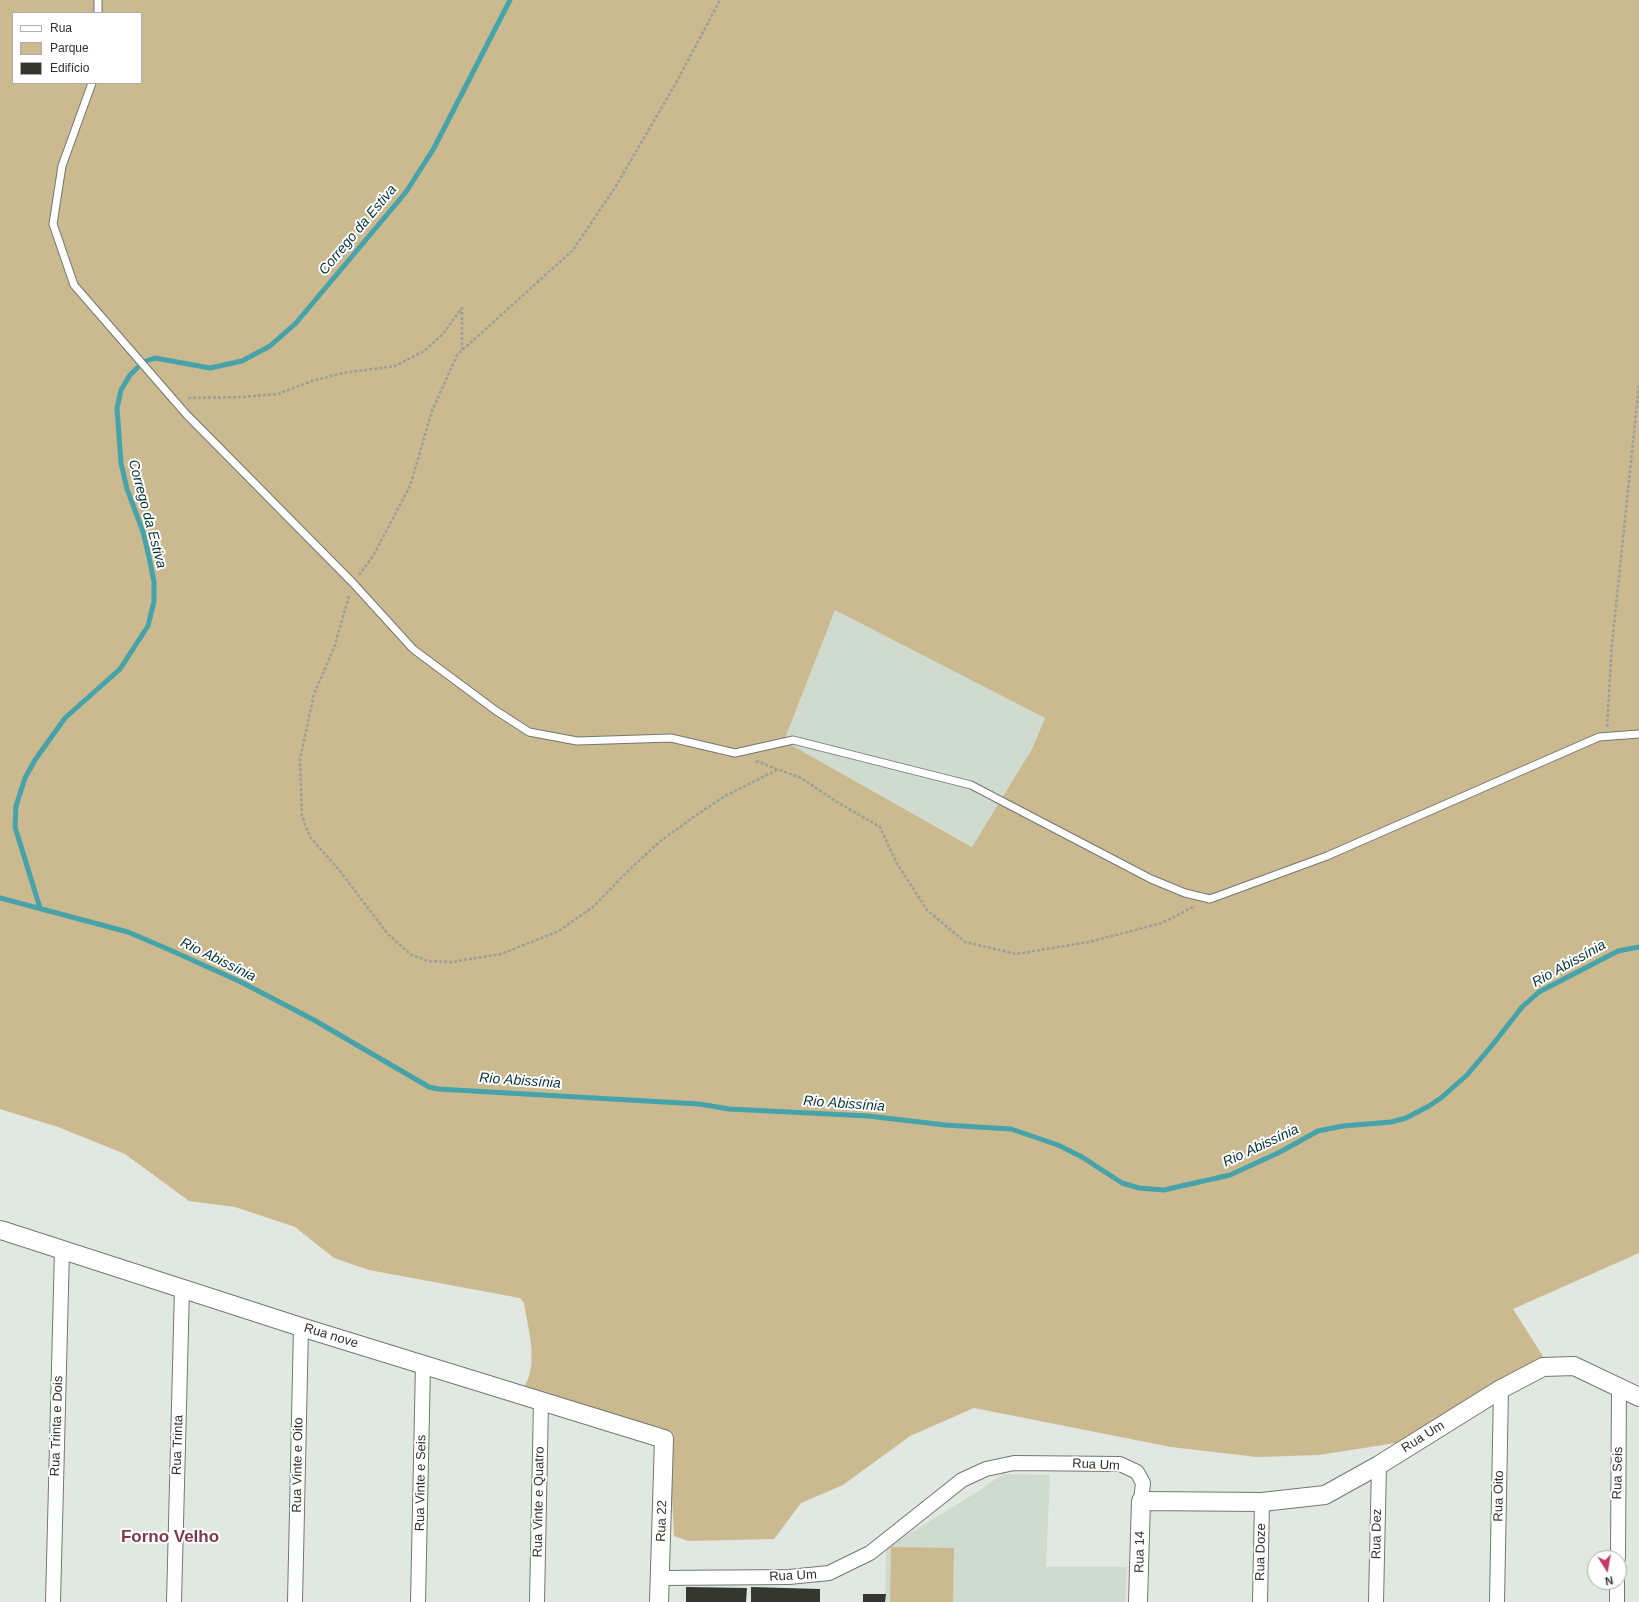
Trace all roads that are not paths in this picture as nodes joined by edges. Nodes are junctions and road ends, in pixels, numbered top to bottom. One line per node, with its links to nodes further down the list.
1 (98, 0): 2 (lane)
2 (98, 12)
3 (92, 84): 4 (lane)
4 (1639, 734)
5 (0, 1230): 6 (street, Rua nove)
6 (62, 1250): 7 (street, Rua nove); 21 (street, Rua Trinta e Dois)
7 (182, 1288): 8 (street, Rua nove); 22 (street, Rua Trinta)
8 (301, 1327): 9 (street, Rua nove); 23 (street, Rua Vinte e Oito)
9 (423, 1364): 13 (street, Rua nove); 24 (street, Rua Vinte e Seis)
10 (1619, 1387): 11 (street, Rua Um); 12 (street); 18 (street, Rua Seis)
11 (1501, 1389): 15 (street, Rua Um); 30 (street, Rua Oito)
12 (1639, 1397)
13 (541, 1401): 14 (street, Rua nove); 25 (street, Rua Vinte e Quatro)
14 (664, 1439): 19 (street, Rua 22)
15 (1379, 1465): 17 (street, Rua Um); 29 (street, Rua Dez)
16 (1141, 1501): 17 (street, Rua Um); 19 (street, Rua Um); 27 (street, Rua 14)
17 (1262, 1502): 28 (street, Rua Doze)
18 (1618, 1550)
19 (660, 1578): 26 (street, Rua 22)
20 (1617, 1590): 31 (street)
21 (52, 1602)
22 (174, 1602)
23 (295, 1602)
24 (418, 1602)
25 (537, 1602)
26 (659, 1602)
27 (1138, 1602)
28 (1260, 1602)
29 (1376, 1602)
30 (1497, 1602)
31 (1617, 1602)

